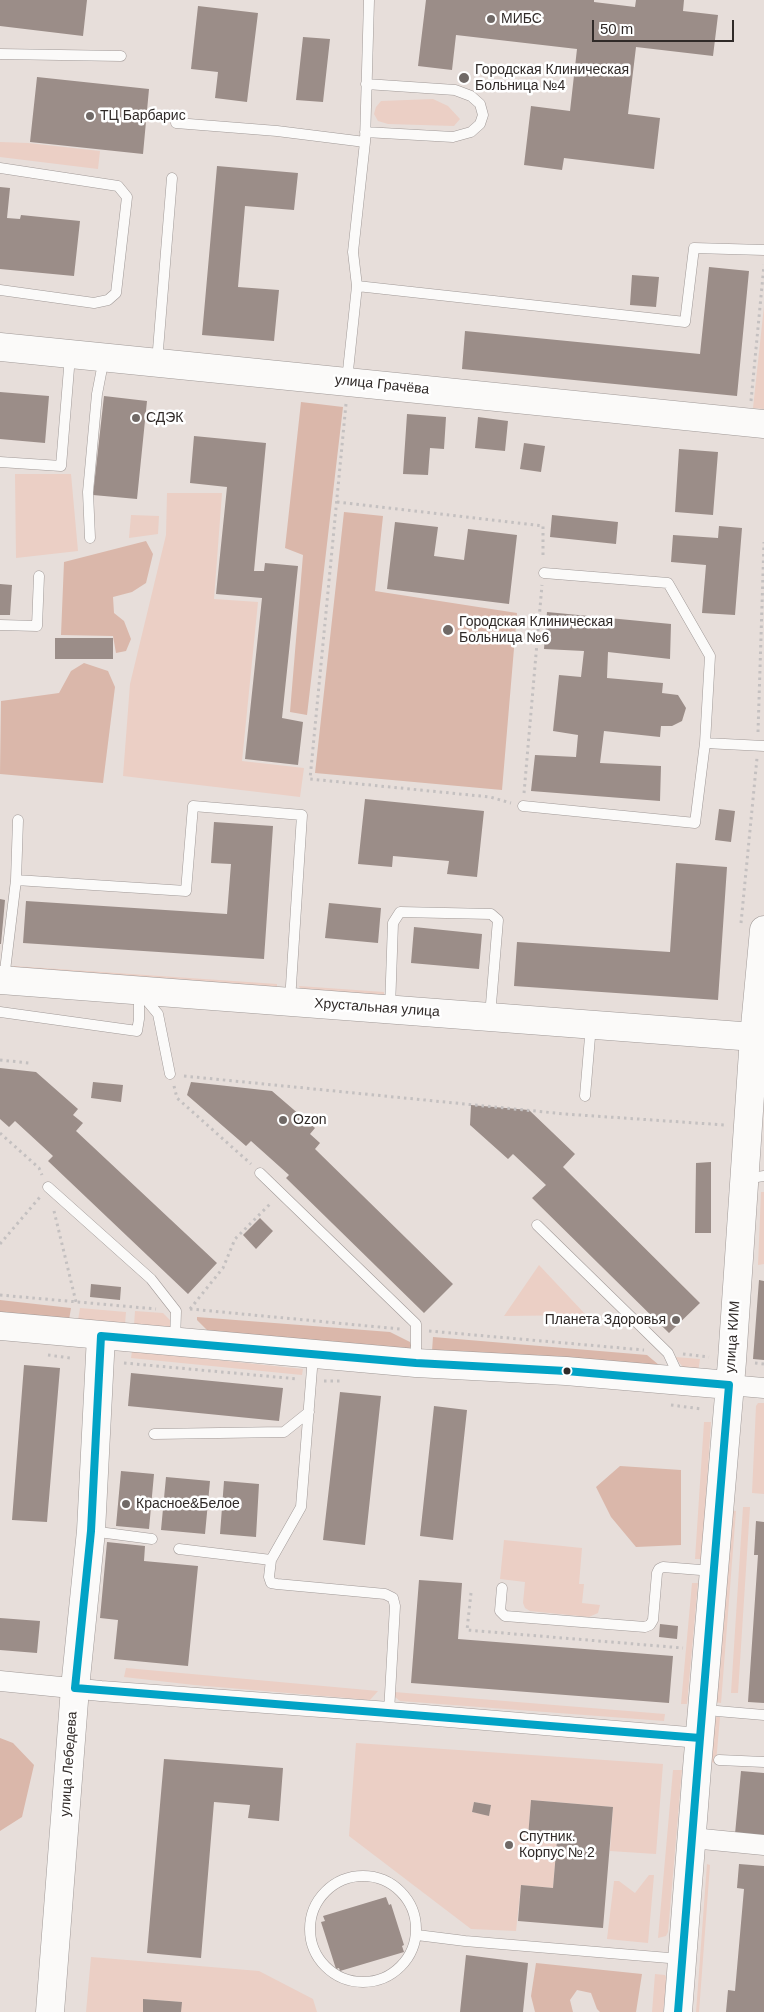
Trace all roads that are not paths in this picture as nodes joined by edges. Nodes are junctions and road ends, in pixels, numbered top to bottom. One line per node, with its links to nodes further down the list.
1 (369, 0): 4 (lane)
2 (0, 54): 3 (lane)
3 (121, 56)
4 (366, 84): 6 (lane); 6 (lane)
5 (176, 123): 6 (lane)
6 (365, 137): 10 (lane)
7 (0, 168): 11 (lane)
8 (172, 178): 15 (lane)
9 (764, 250): 10 (lane)
10 (357, 286): 16 (lane)
11 (0, 290)
12 (0, 347): 13 (street, улица Грачёва)
13 (70, 354): 14 (street, улица Грачёва); 18 (lane)
14 (104, 357): 15 (street, улица Грачёва); 19 (lane)
15 (157, 362): 16 (street, улица Грачёва)
16 (347, 381): 17 (street, улица Грачёва)
17 (757, 417)
18 (0, 462)
19 (90, 538)
20 (544, 572): 23 (lane)
21 (39, 576): 22 (lane)
22 (0, 625)
23 (705, 743): 24 (lane); 25 (lane)
24 (761, 746)
25 (523, 806)
26 (18, 820): 27 (lane)
27 (16, 880): 29 (lane); 31 (lane)
28 (758, 941): 36 (street, улица КИМ)
29 (2, 980): 30 (street, Хрустальная улица)
30 (139, 992): 31 (street, Хрустальная улица); 33 (lane); 37 (lane)
31 (290, 1001): 32 (street, Хрустальная улица)
32 (390, 1009): 34 (street, Хрустальная улица); 34 (lane)
33 (0, 1012)
34 (490, 1016): 35 (street, Хрустальная улица)
35 (591, 1024): 36 (street, Хрустальная улица); 38 (lane)
36 (754, 1037): 40 (street, улица КИМ)
37 (170, 1074)
38 (585, 1096)
39 (260, 1173): 47 (lane)
40 (754, 1178): 49 (street, улица КИМ)
41 (48, 1187): 45 (lane)
42 (537, 1225): 48 (lane)
43 (0, 1326): 44 (street)
44 (101, 1336): 45 (street); 53 (street, улица Лебедева)
45 (175, 1342): 46 (street)
46 (314, 1355): 47 (street); 51 (lane)
47 (416, 1363): 48 (street)
48 (681, 1380): 49 (street)
49 (729, 1385): 50 (street); 57 (street, улица КИМ)
50 (764, 1388)
51 (309, 1412): 52 (lane); 56 (lane)
52 (154, 1434)
53 (91, 1531): 54 (lane); 60 (street, улица Лебедева)
54 (152, 1538)
55 (179, 1549): 56 (lane)
56 (271, 1560): 62 (lane)
57 (714, 1571): 58 (lane); 64 (street, улица КИМ)
58 (502, 1588)
59 (0, 1681): 60 (street)
60 (75, 1688): 62 (street); 71 (street, улица Лебедева)
61 (717, 1711): 63 (lane)
62 (388, 1712): 64 (street)
63 (764, 1715)
64 (700, 1738): 67 (street, улица КИМ)
65 (719, 1760): 66 (lane)
66 (764, 1762)
67 (692, 1838): 68 (street); 70 (street, улица КИМ)
68 (764, 1845)
69 (417, 1935): 69 (lane); 70 (lane)
70 (682, 1960): 72 (street, улица КИМ)
71 (50, 2012)
72 (678, 2012)

